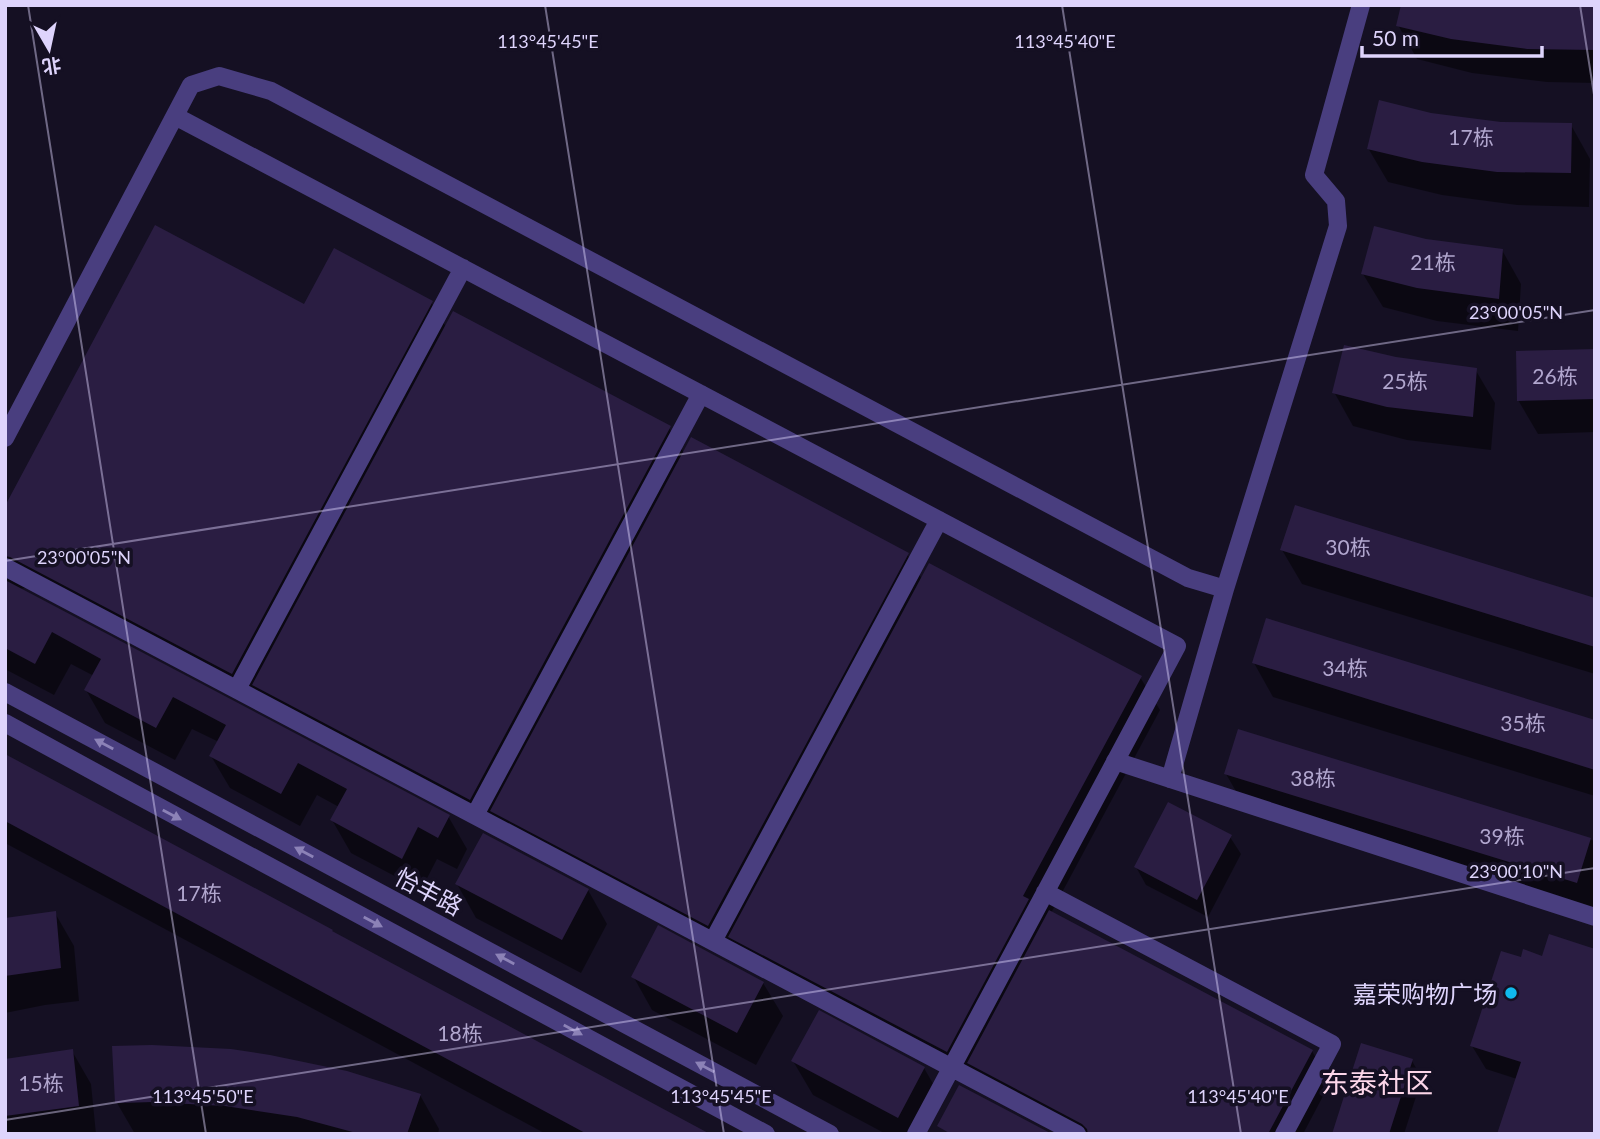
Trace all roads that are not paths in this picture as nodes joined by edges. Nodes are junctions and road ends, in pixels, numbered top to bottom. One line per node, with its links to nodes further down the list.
1 (1360, 5): 8 (street)
2 (175, 116): 3 (street); 5 (street); 8 (street)
3 (463, 268): 4 (street); 9 (street)
4 (701, 394): 6 (street); 14 (street)
5 (5, 438)
6 (939, 520): 12 (street); 17 (street)
7 (5, 567): 9 (street)
8 (1225, 589): 13 (street)
9 (237, 689): 14 (street)
10 (5, 691): 20 (street, 怡丰路, one-way to 10)
11 (5, 723): 19 (street, one-way to 19)
12 (1115, 761): 13 (street); 15 (street)
13 (1170, 779): 16 (street)
14 (475, 815): 17 (street)
15 (1045, 892): 18 (street); 23 (street)
16 (1595, 917)
17 (713, 941): 18 (street)
18 (951, 1067): 21 (street); 22 (street)
19 (766, 1134)
20 (830, 1134)
21 (916, 1134)
22 (1077, 1134)
23 (1284, 1134)

